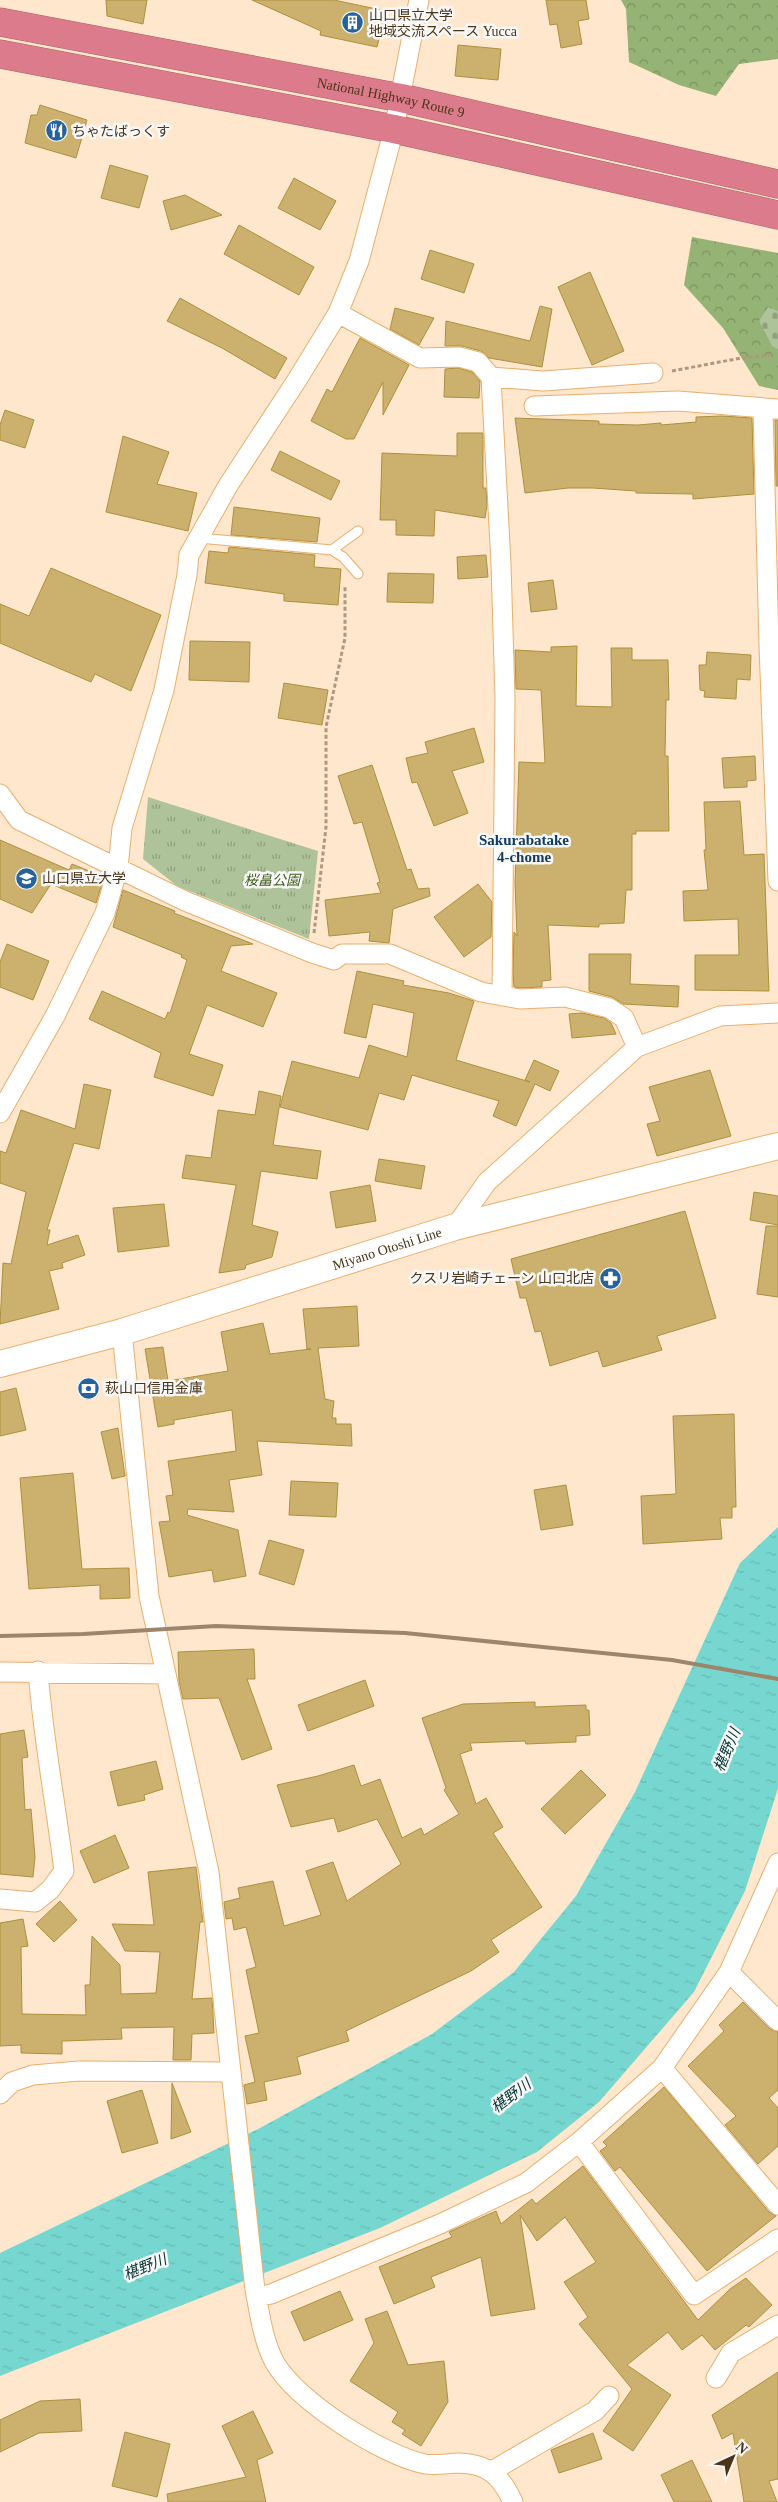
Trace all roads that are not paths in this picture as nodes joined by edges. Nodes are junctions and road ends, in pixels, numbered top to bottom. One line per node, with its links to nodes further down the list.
1 (419, 0): 4 (street)
2 (0, 22): 4 (highway, National Highway Route 9)
3 (0, 54): 5 (highway)
4 (401, 98): 5 (street); 6 (highway, National Highway Route 9)
5 (394, 129): 7 (highway); 8 (street)
6 (778, 184)
7 (778, 215)
8 (338, 313): 10 (street); 14 (street)
9 (653, 373): 10 (street)
10 (491, 377): 21 (street)
11 (534, 406): 12 (street)
12 (771, 408): 17 (street)
13 (358, 531): 15 (lane)
14 (199, 538): 15 (lane); 19 (street)
15 (332, 550): 16 (lane)
16 (358, 574)
17 (773, 646): 20 (street)
18 (0, 794): 19 (street)
19 (118, 868): 21 (street); 24 (street)
20 (778, 881)
21 (502, 996): 23 (street)
22 (778, 1013): 23 (street)
23 (637, 1047): 26 (street)
24 (0, 1113)
25 (778, 1146): 26 (main road, Miyano Otoshi Line)
26 (455, 1227): 27 (main road, Miyano Otoshi Line)
27 (122, 1332): 28 (main road, Miyano Otoshi Line); 31 (street)
28 (0, 1364)
29 (38, 1671): 30 (street); 31 (street); 33 (street)
30 (0, 1672)
31 (165, 1674): 37 (street)
32 (778, 1863): 34 (street)
33 (0, 1899)
34 (729, 1972): 35 (street); 36 (street)
35 (778, 2021)
36 (662, 2068): 39 (street); 40 (street)
37 (231, 2072): 38 (street); 42 (street)
38 (0, 2094)
39 (579, 2142): 41 (street); 42 (street)
40 (778, 2205)
41 (778, 2239)
42 (256, 2294): 46 (street)
43 (778, 2325): 44 (street)
44 (716, 2378)
45 (609, 2396): 46 (street)
46 (492, 2471): 47 (street)
47 (513, 2502)

